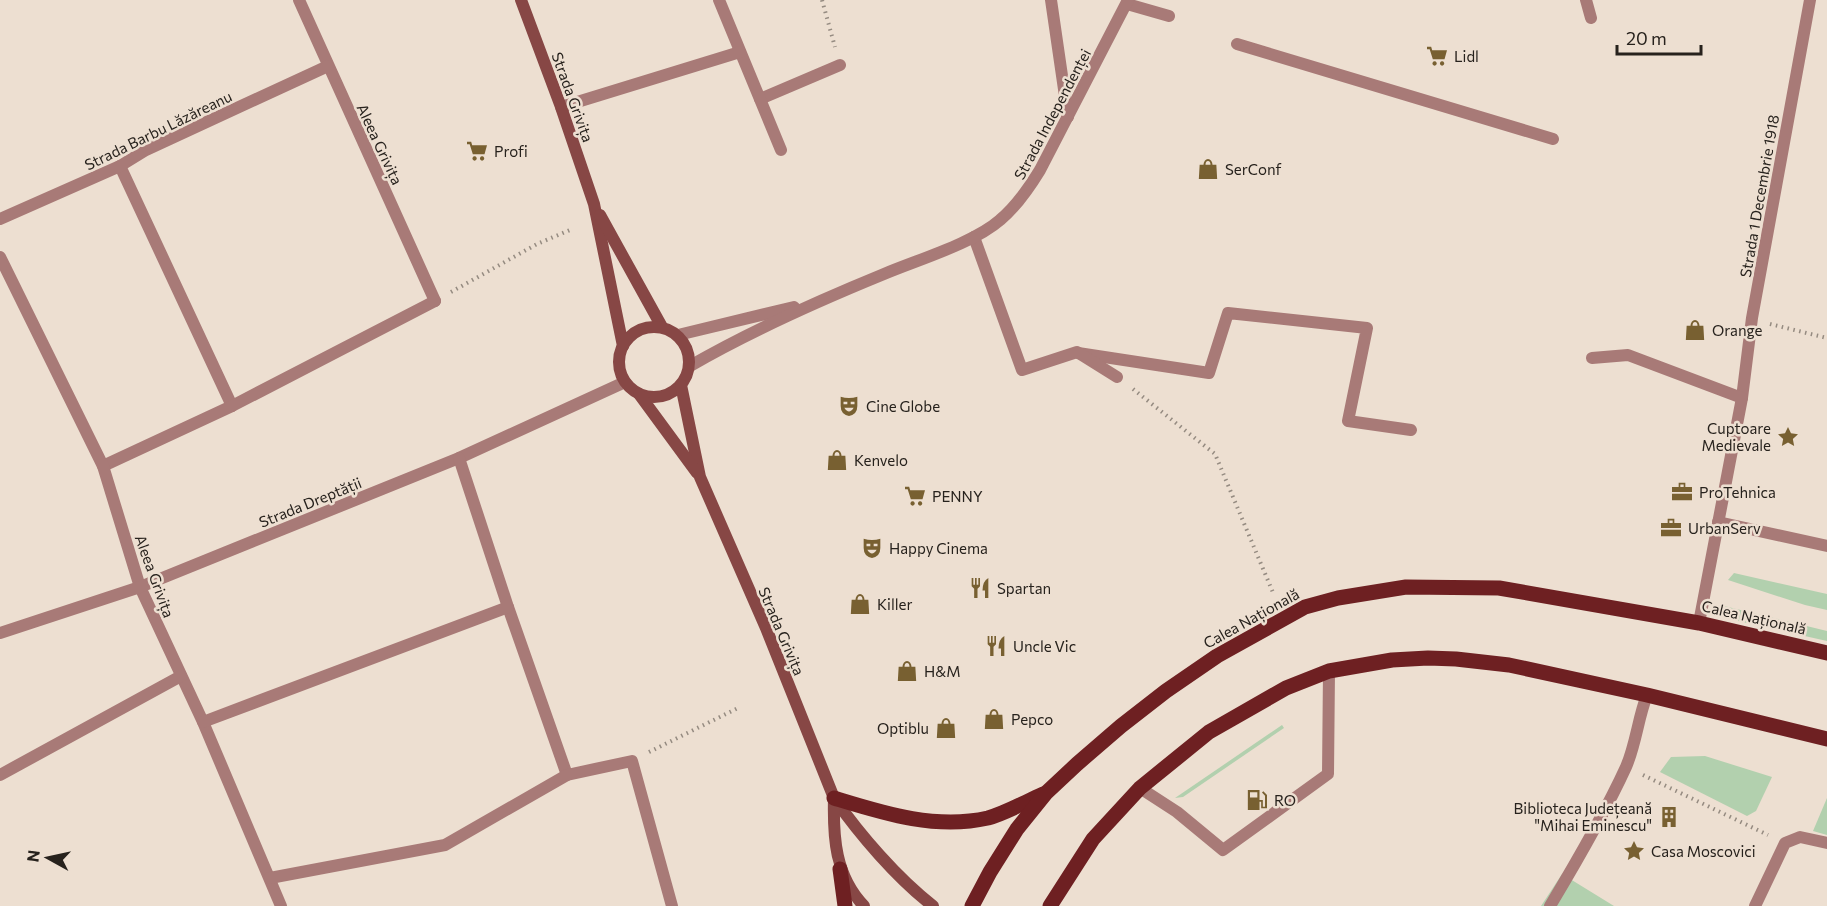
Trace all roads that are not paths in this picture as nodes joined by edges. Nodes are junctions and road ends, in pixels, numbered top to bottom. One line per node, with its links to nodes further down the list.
1 (299, 0): 13 (street, Aleea Grivița)
2 (521, 0): 15 (main road, Strada Grivița)
3 (719, 0): 11 (street)
4 (1051, 0): 16 (street)
5 (1586, 0): 9 (street)
6 (1810, 0): 35 (street, Strada 1 Decembrie 1918)
7 (1128, 2): 8 (street); 16 (street, Strada Independenței)
8 (1169, 16)
9 (1590, 18)
10 (1237, 44): 17 (street)
11 (740, 52): 14 (street); 15 (street)
12 (840, 65): 14 (street)
13 (328, 66): 19 (street, Strada Barbu Lăzăreanu); 36 (street, Aleea Grivița)
14 (760, 99): 18 (street)
15 (561, 107): 20 (main road, Strada Grivița)
16 (1068, 117): 22 (street, Strada Independenței)
17 (1553, 140)
18 (781, 150)
19 (120, 166): 21 (street, Strada Barbu Lăzăreanu); 36 (street)
20 (594, 204): 25 (main road, Strada Grivița); 27 (main road, Strada Grivița)
21 (0, 219)
22 (974, 237): 24 (street, Strada Independenței); 28 (street)
23 (0, 257): 39 (street, Aleea Grivița)
24 (821, 300): 26 (street, Strada Independenței); 30 (street, Strada Independenței)
25 (662, 327): 26 (main road); 27 (main road)
26 (678, 335): 30 (main road)
27 (622, 346): 32 (main road)
28 (1077, 352): 31 (street); 37 (street)
29 (1592, 358): 35 (street)
30 (690, 366): 33 (main road)
31 (1117, 376)
32 (625, 382): 34 (main road); 38 (street, Strada Dreptății)
33 (681, 385): 34 (main road); 40 (main road, Strada Grivița)
34 (639, 394): 40 (main road, Strada Grivița)
35 (1742, 398): 41 (street, Strada 1 Decembrie 1918)
36 (232, 406): 39 (street)
37 (1412, 430)
38 (459, 458): 43 (street, Strada Dreptății); 44 (street)
39 (103, 466): 43 (street, Aleea Grivița)
40 (700, 477): 57 (main road, Strada Grivița)
41 (1718, 522): 42 (street); 45 (street, Strada 1 Decembrie 1918)
42 (1827, 546)
43 (140, 587): 46 (street, Strada Dreptății); 49 (street, Aleea Grivița)
44 (508, 607): 51 (street); 54 (street)
45 (1700, 622): 47 (main road, Calea Națională); 56 (main road, Calea Națională)
46 (0, 633)
47 (1827, 653)
48 (1329, 671): 50 (main road); 55 (main road); 55 (street)
49 (181, 676): 51 (street, Aleea Grivița); 53 (street)
50 (1647, 695): 52 (main road); 68 (street)
51 (203, 722): 60 (street, Aleea Grivița)
52 (1827, 739)
53 (0, 775)
54 (567, 775): 60 (street); 62 (street)
55 (1140, 788): 67 (main road)
56 (1046, 793): 57 (main road); 66 (main road, Calea Națională)
57 (834, 798): 59 (main road, Strada Grivița); 65 (main road, Strada Grivița)
58 (1827, 843): 69 (street)
59 (840, 869): 63 (main road); 64 (main road, Strada Grivița)
60 (270, 878): 61 (street, Aleea Grivița)
61 (282, 906)
62 (672, 906)
63 (845, 906)
64 (864, 906)
65 (933, 906)
66 (972, 906)
67 (1050, 906)
68 (1550, 906)
69 (1755, 906)

